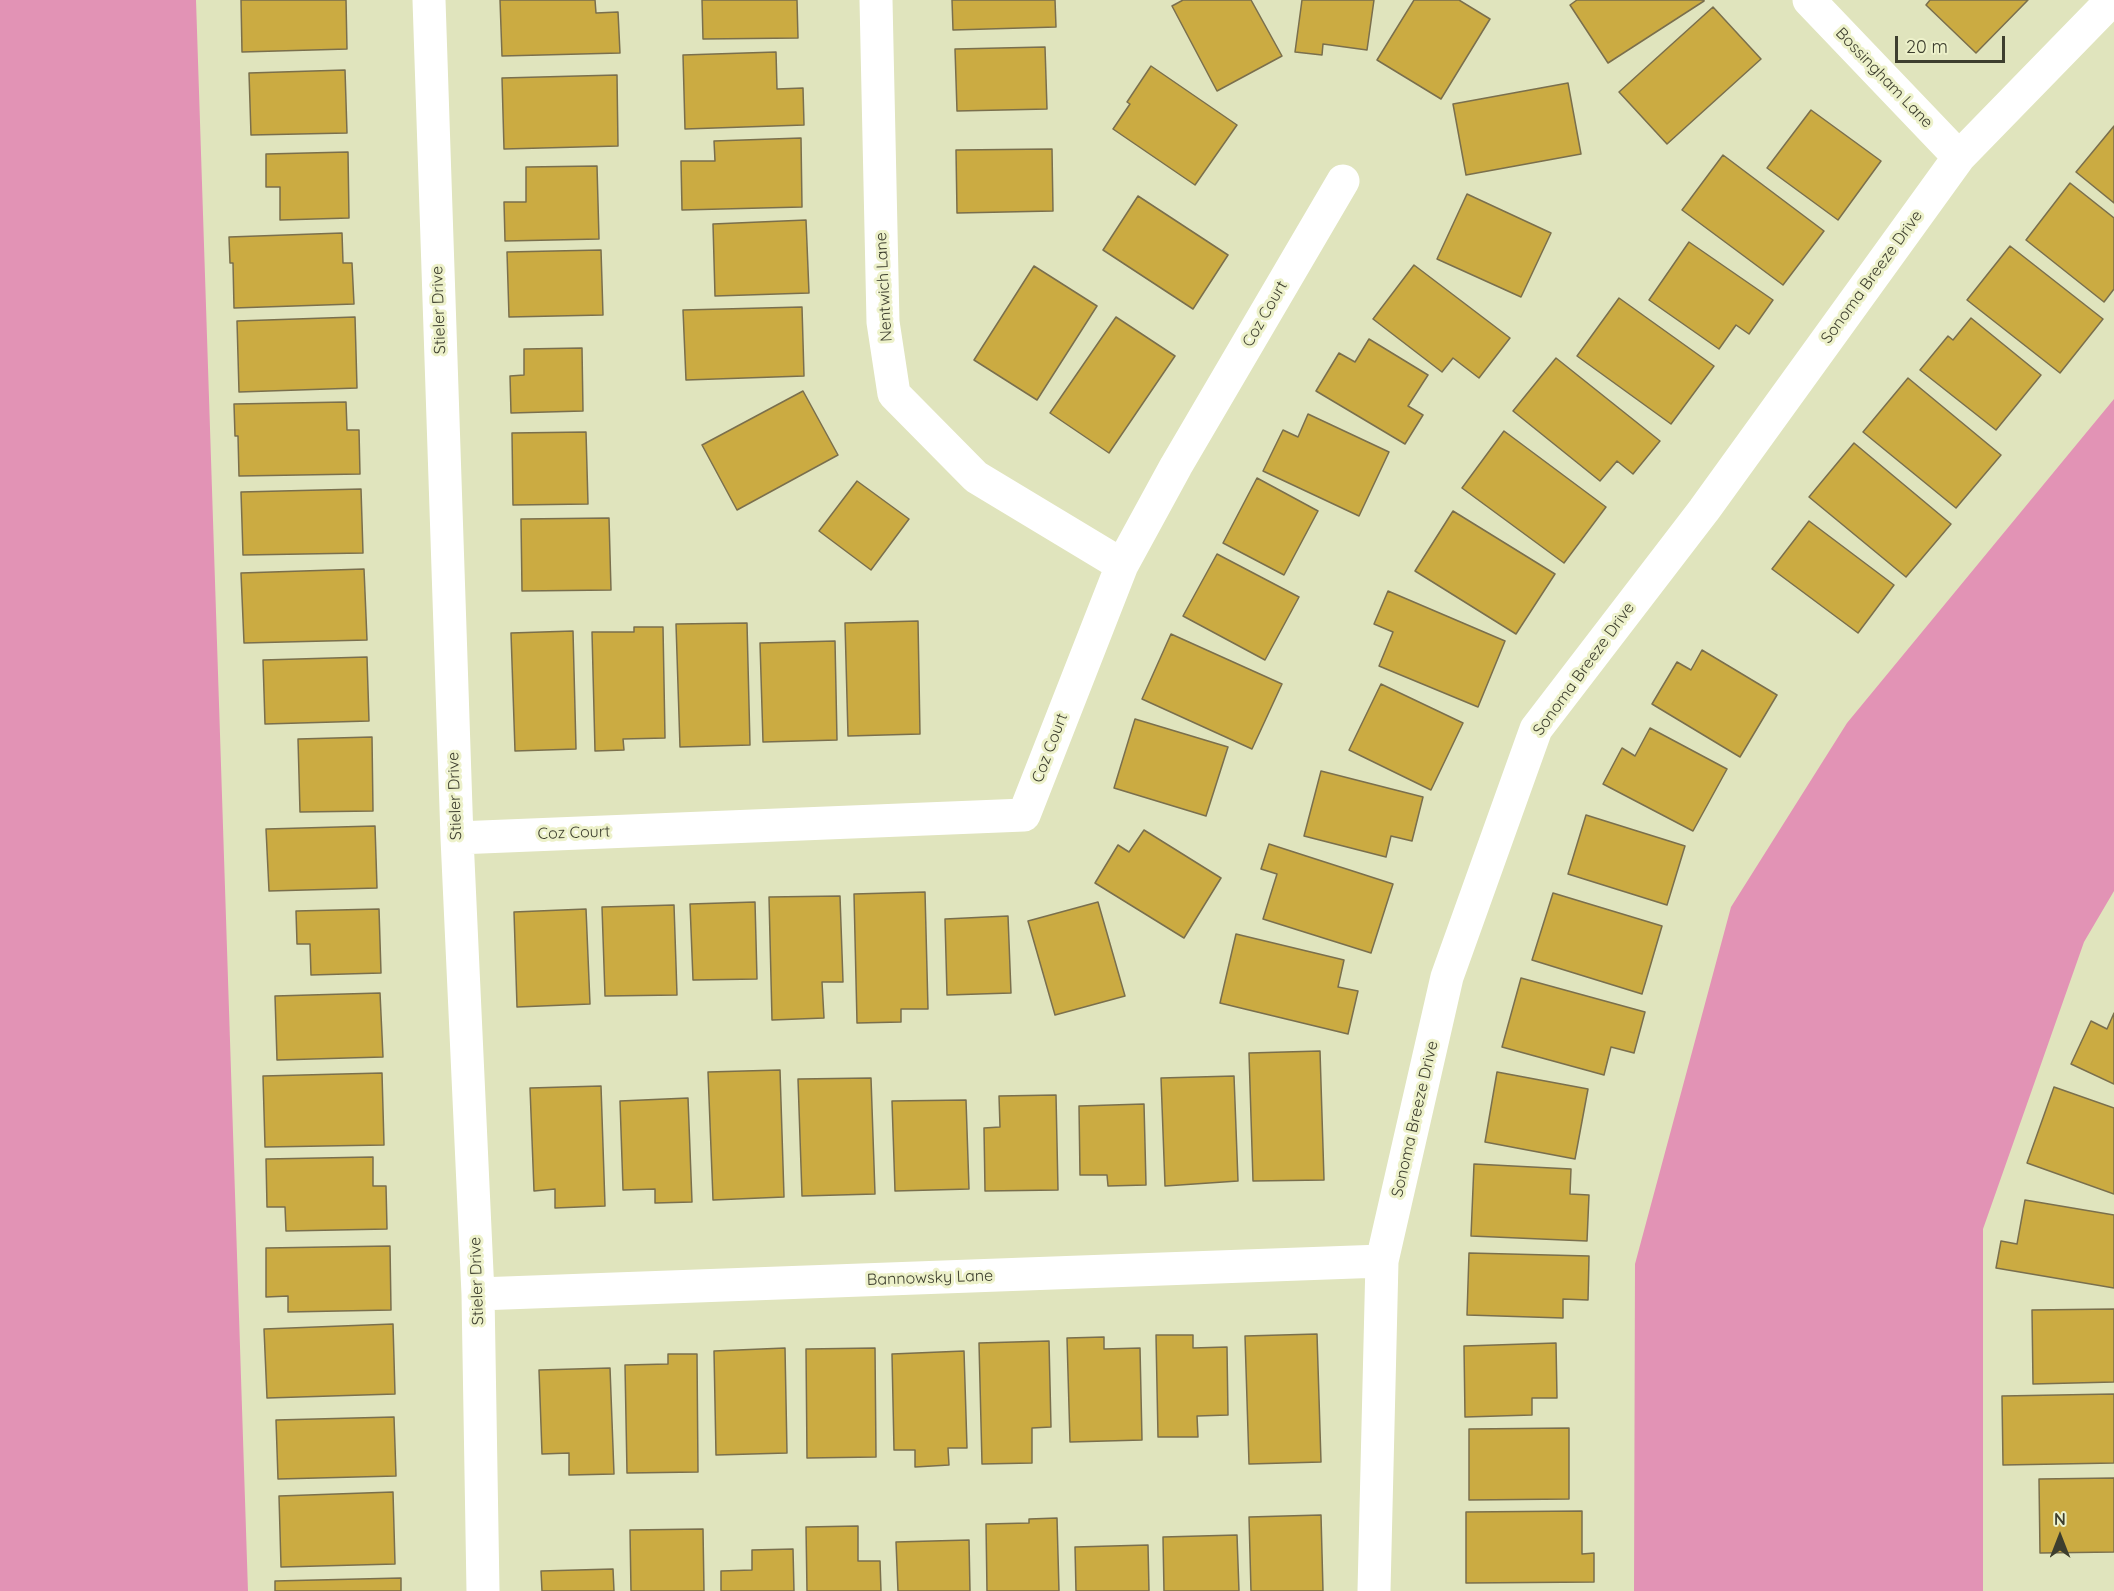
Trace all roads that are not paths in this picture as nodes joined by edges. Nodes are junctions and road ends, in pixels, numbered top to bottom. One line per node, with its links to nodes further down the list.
1 (429, 0): 8 (street, Stieler Drive)
2 (876, 0): 7 (street, Nentwich Lane)
3 (1809, 0): 5 (street, Bossingham Lane)
4 (2112, 0): 5 (street, Sonoma Breeze Drive)
5 (1959, 157): 9 (street, Sonoma Breeze Drive)
6 (1343, 181): 7 (street, Coz Court)
7 (1122, 565): 8 (street, Coz Court)
8 (457, 838): 10 (street, Stieler Drive)
9 (1382, 1261): 10 (street, Bannowsky Lane); 12 (street, Sonoma Breeze Drive)
10 (478, 1294): 11 (street, Stieler Drive)
11 (483, 1591)
12 (1374, 1591)

